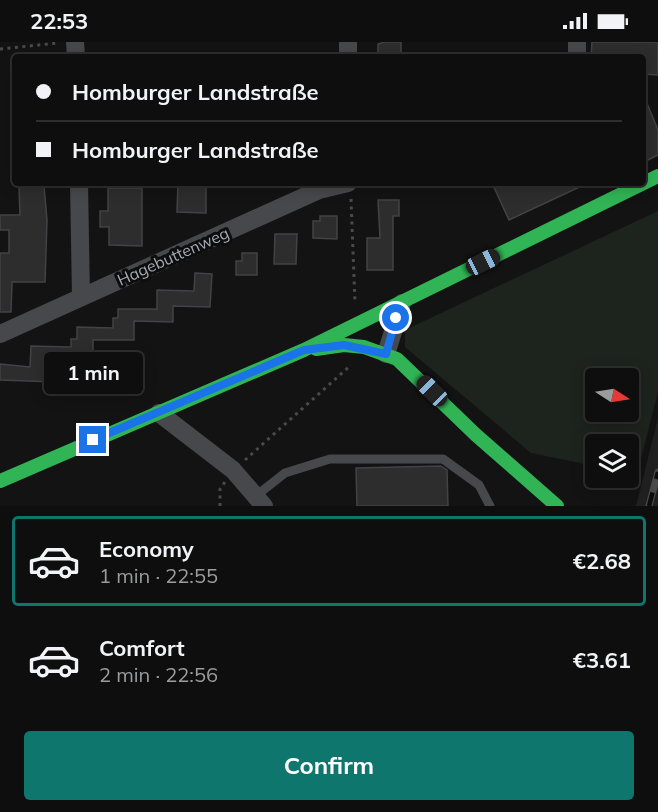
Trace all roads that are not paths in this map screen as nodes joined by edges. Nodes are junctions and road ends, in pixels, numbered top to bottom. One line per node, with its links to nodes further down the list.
1 (79, 186): 4 (street)
2 (336, 186): 4 (street, Hagebuttenweg)
3 (624, 188): 5 (street)
4 (81, 297): 6 (street, Hagebuttenweg)
5 (402, 303): 7 (street); 8 (street)
6 (0, 334)
7 (304, 350): 8 (street); 9 (street)
8 (386, 354): 13 (street)
9 (159, 413): 10 (street); 11 (street)
10 (0, 481)
11 (260, 501): 12 (lane)
12 (490, 506)
13 (557, 506)

